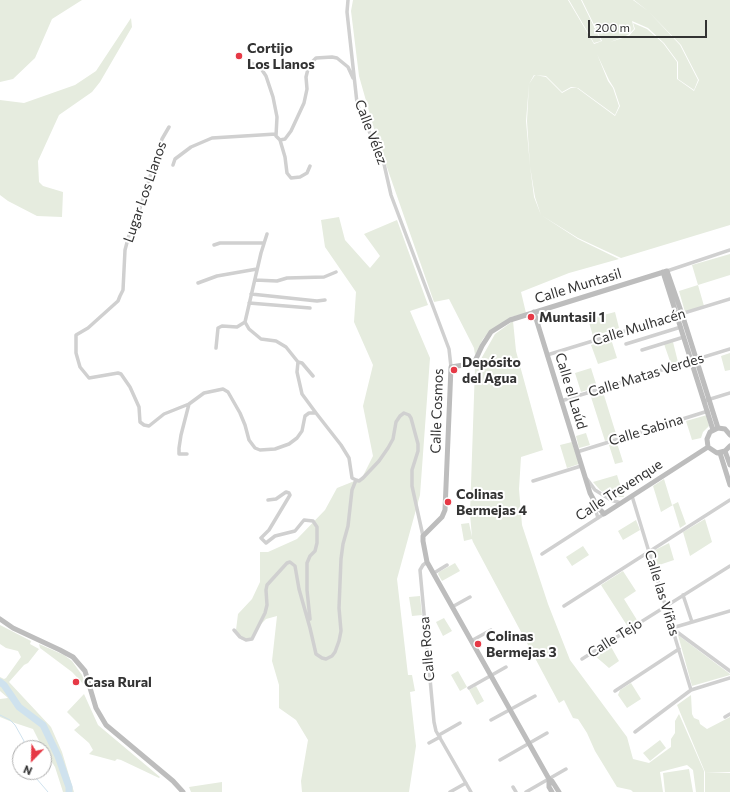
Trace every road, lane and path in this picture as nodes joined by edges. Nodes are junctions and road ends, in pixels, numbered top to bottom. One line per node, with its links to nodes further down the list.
1 (348, 0): 3 (street, Calle Vélez)
2 (248, 62): 5 (street)
3 (354, 81): 6 (street); 17 (street, Calle Vélez)
4 (169, 126): 41 (street, Lugar Los Llanos)
5 (276, 134): 6 (street); 7 (street)
6 (280, 140): 8 (street)
7 (173, 165)
8 (310, 166)
9 (267, 234): 10 (street)
10 (264, 243): 11 (street); 13 (street)
11 (214, 245)
12 (730, 250): 14 (street, Calle Muntasil)
13 (257, 269): 16 (street); 18 (street)
14 (665, 271): 24 (street, Calle Muntasil); 25 (street)
15 (336, 272): 16 (street)
16 (255, 280): 19 (street)
17 (425, 282): 36 (street, Calle Cosmos)
18 (198, 283)
19 (251, 294): 21 (street); 22 (street)
20 (730, 299): 25 (street, Calle Mulhacén)
21 (325, 300)
22 (249, 303): 23 (street); 26 (street)
23 (310, 308)
24 (534, 312): 33 (street, Calle el Laúd); 36 (street, Calle Muntasil)
25 (680, 315): 27 (street); 33 (street, Calle Mulhacén); 34 (street)
26 (245, 322): 30 (street); 35 (street)
27 (681, 327): 28 (street); 29 (street)
28 (684, 337): 32 (street); 34 (street)
29 (626, 344)
30 (216, 348)
31 (730, 349): 34 (street, Calle Matas Verdes)
32 (642, 350)
33 (547, 355): 39 (street, Calle el Laúd)
34 (694, 360): 39 (street, Calle Matas Verdes); 40 (street)
35 (298, 362): 37 (street); 43 (street)
36 (451, 367): 64 (street, Calle Cosmos)
37 (313, 376)
38 (730, 393): 40 (street)
39 (561, 401): 48 (street, Calle el Laúd)
40 (708, 402): 42 (street); 44 (street)
41 (189, 404): 43 (street, Lugar Los Llanos); 50 (street)
42 (708, 411): 44 (street); 48 (street, Calle Sabina)
43 (316, 413): 54 (street)
44 (716, 429): 45 (street); 47 (street)
45 (730, 435)
46 (730, 446): 49 (street)
47 (708, 447): 49 (street); 57 (street, Calle Trevenque)
48 (577, 452): 52 (street, Calle el Laúd)
49 (723, 452): 51 (street); 56 (street)
50 (187, 454)
51 (730, 465)
52 (582, 466): 53 (street, Calle el Laúd); 55 (street)
53 (585, 476): 58 (street, Calle el Laúd); 61 (street, Calle el Laúd)
54 (356, 480): 64 (street); 79 (street)
55 (533, 481)
56 (730, 485)
57 (632, 496): 61 (street, Calle Trevenque); 65 (street, Calle las Viñas)
58 (592, 497): 62 (street, Calle el Laúd); 63 (street, Calle el Laúd)
59 (268, 500): 79 (street)
60 (730, 500): 65 (street)
61 (621, 503): 62 (street, Calle Trevenque)
62 (604, 514): 63 (street, Calle Trevenque)
63 (598, 518): 66 (street, Calle Trevenque)
64 (423, 536): 67 (street)
65 (649, 552): 73 (street); 74 (street, Calle las Viñas)
66 (542, 554)
67 (427, 562): 70 (street); 101 (street, Calle Rosa)
68 (447, 565): 70 (street)
69 (730, 566): 71 (street, Calle Tejo)
70 (434, 573): 75 (street)
71 (683, 595): 74 (street, Calle Tejo); 78 (street)
72 (470, 597): 75 (street)
73 (564, 606)
74 (666, 606): 80 (street, Calle las Viñas); 85 (street, Calle Tejo)
75 (452, 607): 83 (street)
76 (730, 611): 78 (street)
77 (0, 619): 109 (street)
78 (692, 622): 80 (street)
79 (310, 628): 81 (street)
80 (672, 628): 84 (street, Calle las Viñas); 87 (street)
81 (234, 630)
82 (491, 630): 83 (street)
83 (471, 641): 88 (street)
84 (679, 649): 91 (street, Calle las Viñas); 92 (street)
85 (582, 659)
86 (506, 667): 88 (street)
87 (730, 671)
88 (491, 675): 90 (street); 94 (street)
89 (730, 678): 91 (street)
90 (469, 688)
91 (691, 690): 99 (street)
92 (615, 691)
93 (535, 696): 94 (street)
94 (510, 710): 97 (street); 103 (street)
95 (730, 714): 96 (street)
96 (725, 717)
97 (492, 720)
98 (460, 723): 101 (street)
99 (635, 732)
100 (547, 734): 103 (street)
101 (439, 736): 102 (street); 107 (street, Calle Rosa)
102 (429, 743)
103 (529, 744): 104 (street); 106 (street)
104 (500, 760)
105 (566, 769): 106 (street)
106 (548, 779): 113 (street); 114 (street); 115 (street)
107 (466, 783): 110 (street); 111 (street, Calle Rosa)
108 (512, 787): 112 (street)
109 (183, 792)
110 (450, 792)
111 (471, 792)
112 (516, 792)
113 (526, 792)
114 (552, 792)
115 (559, 792)

